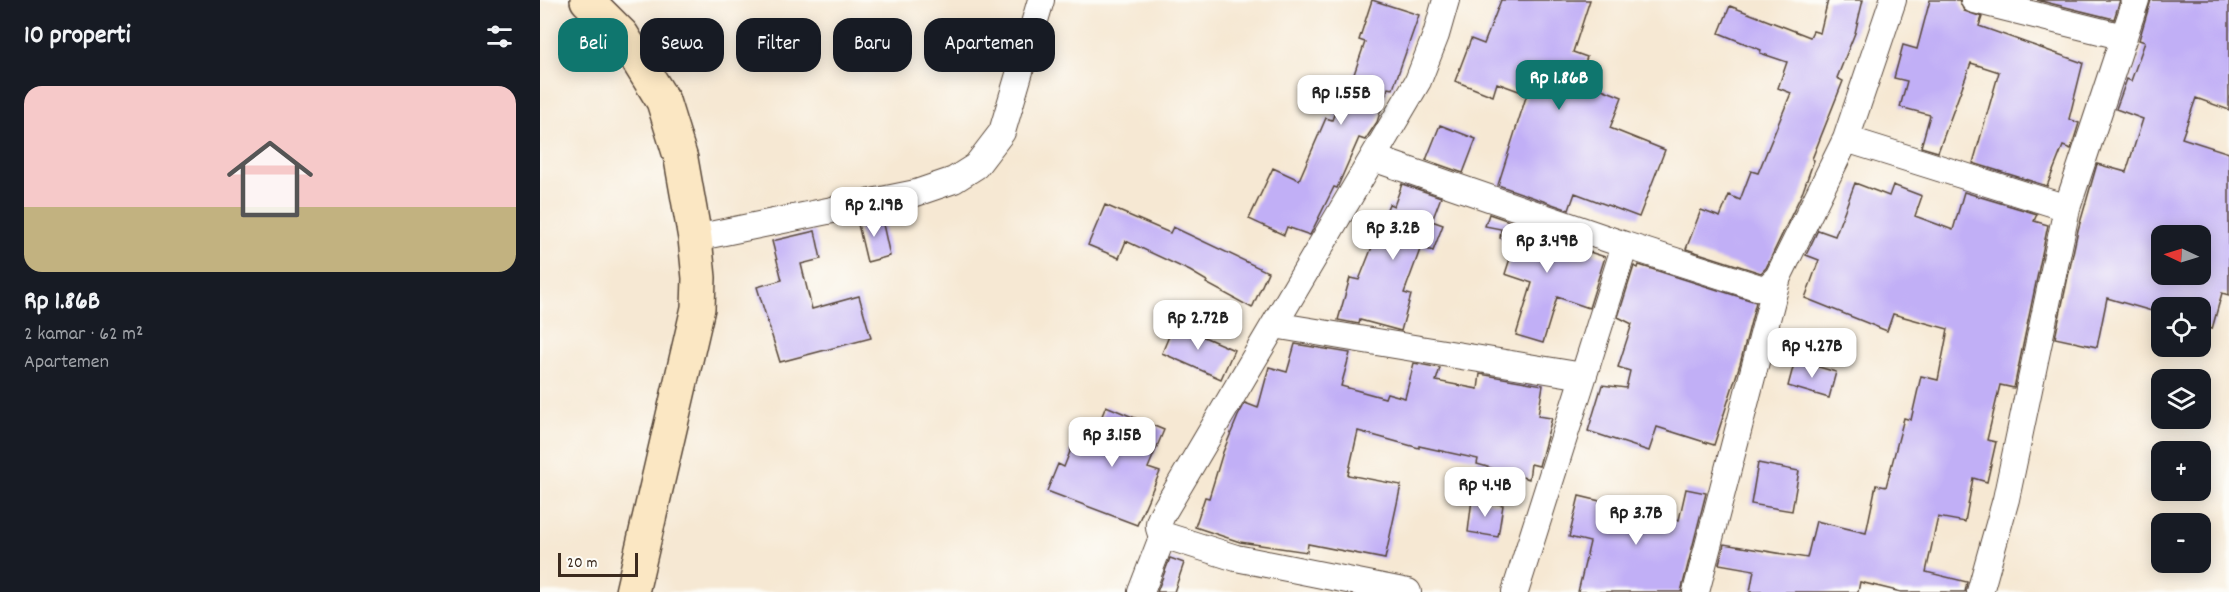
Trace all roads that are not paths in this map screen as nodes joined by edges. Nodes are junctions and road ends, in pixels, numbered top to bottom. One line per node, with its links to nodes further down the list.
1 (587, 0): 11 (street)
2 (1041, 0): 11 (street)
3 (1446, 0): 9 (street)
4 (1893, 0): 8 (street)
5 (1974, 0): 7 (street)
6 (2136, 0): 7 (street)
7 (2124, 37): 10 (street)
8 (1846, 139): 10 (street); 13 (street)
9 (1373, 158): 12 (street); 14 (street)
10 (2067, 208): 22 (street)
11 (695, 238): 17 (street)
12 (1625, 245): 13 (street); 15 (street)
13 (1778, 277): 21 (street)
14 (1274, 325): 15 (street); 16 (street)
15 (1583, 376): 20 (street)
16 (1163, 535): 18 (street); 19 (street)
17 (632, 592)
18 (1141, 592)
19 (1408, 592)
20 (1515, 592)
21 (1696, 592)
22 (1980, 592)

